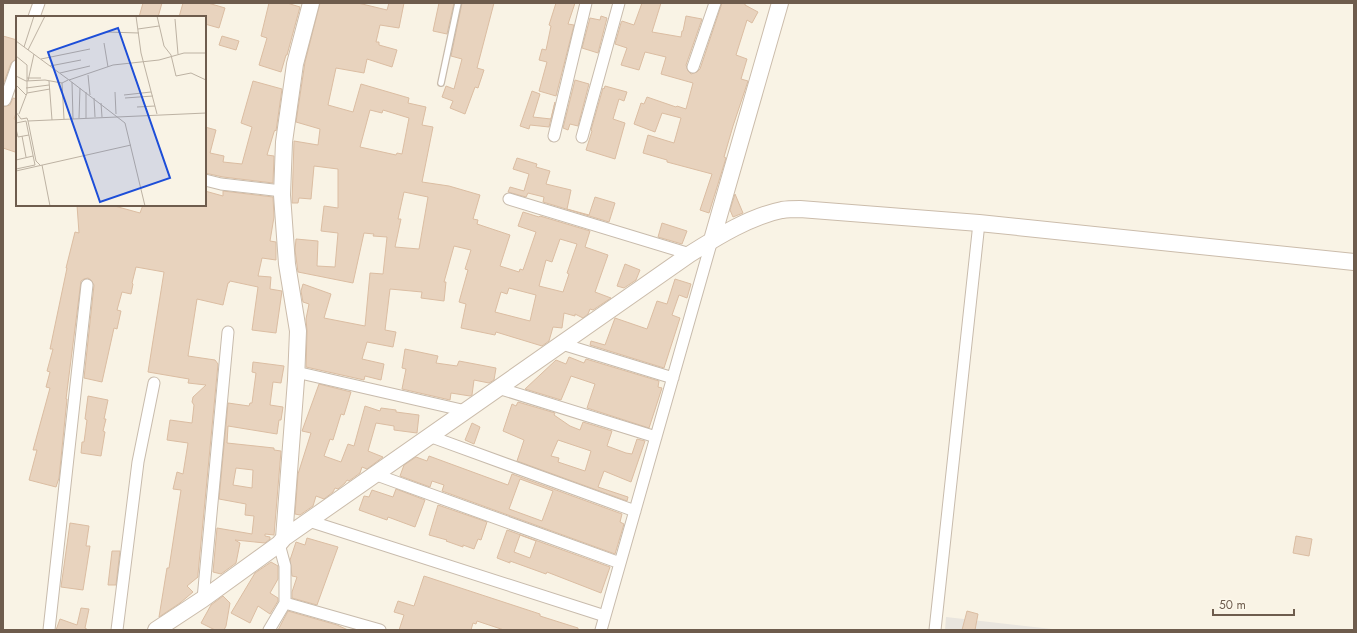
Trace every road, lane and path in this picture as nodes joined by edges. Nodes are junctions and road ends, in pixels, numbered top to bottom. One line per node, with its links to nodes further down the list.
1 (39, 3): 8 (street)
2 (311, 3): 16 (street)
3 (458, 3): 11 (lane)
4 (586, 3): 13 (street)
5 (619, 3): 14 (street)
6 (715, 3): 9 (street)
7 (780, 3): 19 (street)
8 (34, 16)
9 (693, 67)
10 (16, 69): 12 (street)
11 (441, 83)
12 (5, 100)
13 (554, 136)
14 (582, 137)
15 (206, 180): 16 (street)
16 (282, 191): 25 (street)
17 (510, 199): 20 (street)
18 (979, 223): 19 (street); 21 (street); 46 (street)
19 (712, 240): 20 (street); 26 (street)
20 (690, 254): 24 (street)
21 (1354, 262)
22 (87, 285): 40 (street)
23 (228, 332): 37 (street)
24 (562, 344): 26 (street); 28 (street)
25 (296, 372): 29 (street); 35 (street)
26 (673, 378): 31 (street)
27 (154, 383): 41 (street)
28 (498, 388): 29 (street); 31 (street)
29 (466, 411): 30 (street)
30 (429, 436): 32 (street); 33 (street)
31 (656, 437): 33 (street)
32 (374, 474): 34 (street); 36 (street)
33 (635, 510): 36 (street)
34 (309, 521): 35 (street); 39 (street)
35 (281, 541): 37 (street); 38 (street)
36 (620, 563): 39 (street)
37 (203, 599): 42 (street)
38 (285, 603): 43 (street); 44 (street)
39 (605, 616): 45 (street)
40 (49, 630)
41 (117, 630)
42 (156, 630)
43 (269, 630)
44 (380, 630)
45 (601, 630)
46 (935, 630)

